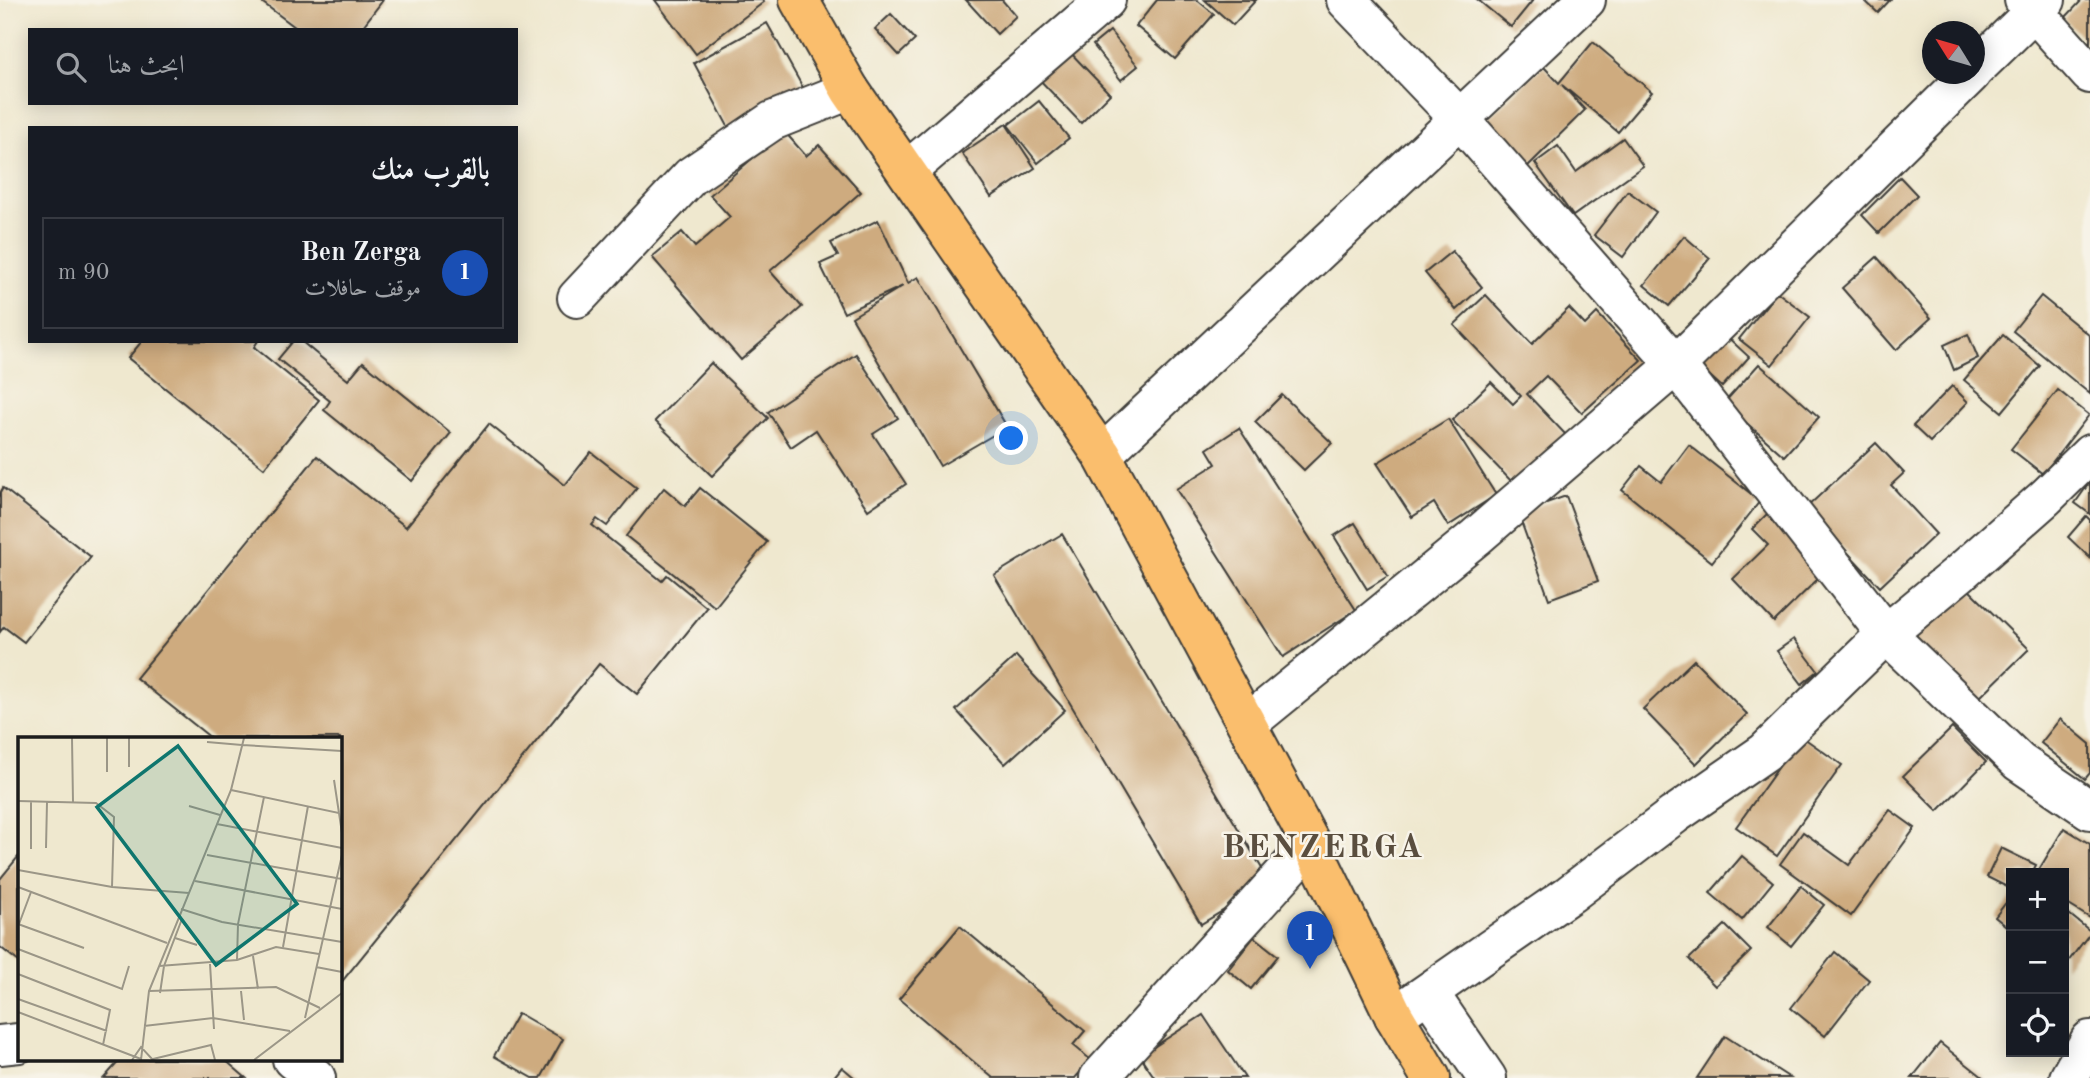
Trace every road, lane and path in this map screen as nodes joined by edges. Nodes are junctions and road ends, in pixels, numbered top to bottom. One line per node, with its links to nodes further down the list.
1 (799, 0): 9 (main road)
2 (1106, 0): 11 (street)
3 (1346, 0): 10 (street)
4 (1586, 0): 10 (street)
5 (2035, 4): 6 (street); 7 (street)
6 (1985, 59)
7 (2090, 74)
8 (1961, 84): 13 (street)
9 (850, 90): 11 (main road); 12 (street)
10 (1459, 118): 13 (street); 15 (street)
11 (907, 171): 15 (main road)
12 (577, 298)
13 (1676, 365): 16 (street); 17 (street)
14 (2090, 454): 16 (street)
15 (1102, 455): 17 (main road)
16 (1886, 634): 18 (street); 20 (street)
17 (1247, 724): 19 (main road)
18 (2090, 810)
19 (1311, 844): 21 (main road); 27 (street)
20 (1429, 993): 21 (street); 29 (street)
21 (1394, 1016): 28 (main road)
22 (2090, 1040): 30 (street)
23 (18, 1043): 24 (street)
24 (0, 1045)
25 (293, 1060): 26 (street)
26 (316, 1078)
27 (1099, 1078)
28 (1431, 1078)
29 (1487, 1078)
30 (2069, 1078)

